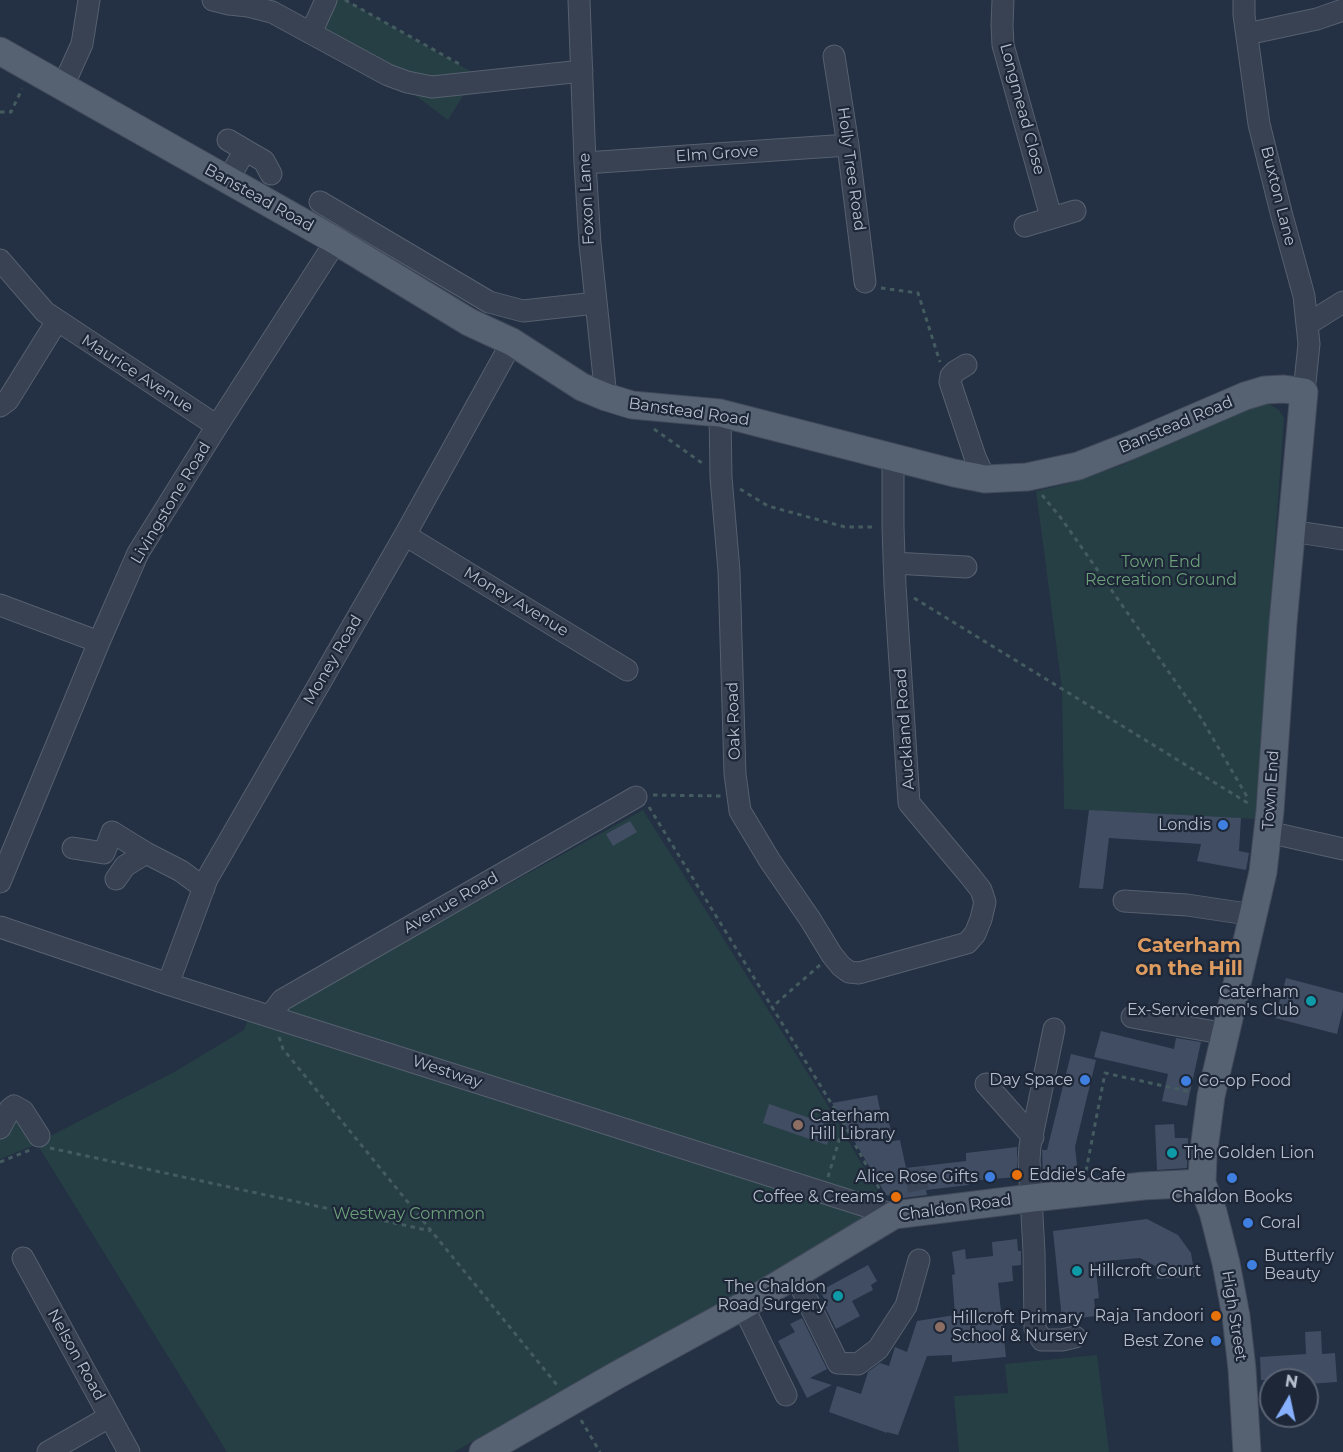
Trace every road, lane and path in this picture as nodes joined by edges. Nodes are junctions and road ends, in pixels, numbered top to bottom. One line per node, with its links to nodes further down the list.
1 (89, 0): 16 (street)
2 (326, 0): 9 (street)
3 (345, 0): 15 (path)
4 (579, 0): 14 (street, Foxon Lane)
5 (1002, 0): 24 (street, Longmead Close)
6 (1244, 0): 10 (street, Buxton Lane)
7 (224, 1): 9 (street)
8 (1343, 10): 10 (street)
9 (311, 33): 15 (street)
10 (1247, 34): 32 (street, Buxton Lane)
11 (0, 51): 13 (main road, Banstead Road)
12 (834, 56): 18 (street, Holly Tree Road)
13 (32, 68): 16 (main road, Banstead Road); 17 (path)
14 (582, 71): 15 (street); 19 (street, Foxon Lane)
15 (489, 81)
16 (63, 86): 21 (main road, Banstead Road)
17 (0, 112)
18 (848, 145): 19 (street, Elm Grove); 28 (street, Holly Tree Road)
19 (585, 164): 30 (street, Foxon Lane)
20 (271, 174): 21 (street)
21 (228, 180): 26 (main road, Banstead Road)
22 (320, 202): 30 (street)
23 (1075, 211): 24 (street)
24 (1051, 217): 25 (street)
25 (1025, 226)
26 (336, 241): 33 (main road, Banstead Road); 41 (street, Livingstone Road)
27 (0, 260): 31 (street, Maurice Avenue)
28 (866, 282): 35 (path)
29 (1343, 302): 32 (street)
30 (596, 303): 37 (street, Foxon Lane)
31 (57, 321): 38 (street); 41 (street, Maurice Avenue)
32 (1308, 324): 36 (street, Buxton Lane)
33 (512, 342): 37 (main road, Banstead Road); 48 (street, Money Road)
34 (966, 365): 45 (street)
35 (943, 371)
36 (1304, 392): 44 (main road, Banstead Road); 47 (main road, Town End)
37 (606, 397): 39 (main road, Banstead Road)
38 (0, 406)
39 (720, 413): 42 (main road, Banstead Road); 43 (street, Oak Road)
40 (650, 425): 43 (path)
41 (217, 426): 54 (street, Livingstone Road)
42 (893, 457): 45 (main road, Banstead Road); 46 (street, Auckland Road)
43 (721, 477): 46 (path); 57 (street, Oak Road)
44 (1027, 477): 45 (main road, Banstead Road); 58 (path)
45 (985, 479)
46 (893, 527): 50 (street, Auckland Road)
47 (1291, 531): 49 (street); 58 (main road, Town End)
48 (405, 535): 55 (street, Money Avenue); 64 (street, Money Road)
49 (1343, 539)
50 (894, 563): 51 (street); 52 (street, Auckland Road)
51 (966, 567)
52 (895, 586): 58 (path); 69 (street, Auckland Road)
53 (0, 605): 54 (street)
54 (99, 642): 63 (street, Livingstone Road)
55 (627, 670)
56 (639, 796): 57 (path); 71 (path); 72 (street, Avenue Road)
57 (738, 797): 68 (street, Oak Road)
58 (1264, 816): 60 (street); 66 (main road, Town End)
59 (72, 848): 61 (street)
60 (1343, 849)
61 (146, 853): 62 (street); 64 (street)
62 (116, 879)
63 (0, 882)
64 (204, 888): 70 (street, Money Road)
65 (1124, 902): 66 (street)
66 (1254, 915): 75 (main road, Town End)
67 (0, 927): 70 (street, Westway)
68 (832, 955): 69 (street, Oak Road); 71 (path)
69 (872, 970)
70 (168, 984): 72 (street, Westway)
71 (772, 1007): 78 (path)
72 (271, 1016): 84 (street, Westway); 88 (path)
73 (1132, 1017): 75 (street)
74 (1054, 1029): 80 (street)
75 (1226, 1034): 77 (main road, Town End)
76 (986, 1084): 80 (street)
77 (1211, 1096): 83 (main road, Town End); 85 (path)
78 (844, 1124): 84 (path); 87 (path)
79 (0, 1128): 81 (street)
80 (1033, 1137): 86 (street)
81 (37, 1144): 82 (path); 88 (path)
82 (0, 1162)
83 (1202, 1183): 85 (main road, Chaldon Road); 101 (main road, High Street)
84 (823, 1192): 87 (street, Westway)
85 (1081, 1193): 86 (main road, Chaldon Road)
86 (1032, 1198): 87 (main road, Chaldon Road); 93 (street)
87 (894, 1215): 91 (main road, Chaldon Road)
88 (432, 1231): 95 (path)
89 (23, 1258): 96 (street, Nelson Road)
90 (919, 1260): 91 (street)
91 (795, 1275): 92 (main road, Chaldon Road)
92 (743, 1306): 94 (street); 95 (main road, Chaldon Road)
93 (1075, 1337)
94 (786, 1395)
95 (570, 1402): 99 (main road, Chaldon Road); 100 (path)
96 (109, 1417): 97 (street); 98 (street, Nelson Road)
97 (48, 1452)
98 (129, 1452)
99 (483, 1452)
100 (600, 1452)
101 (1247, 1452)

